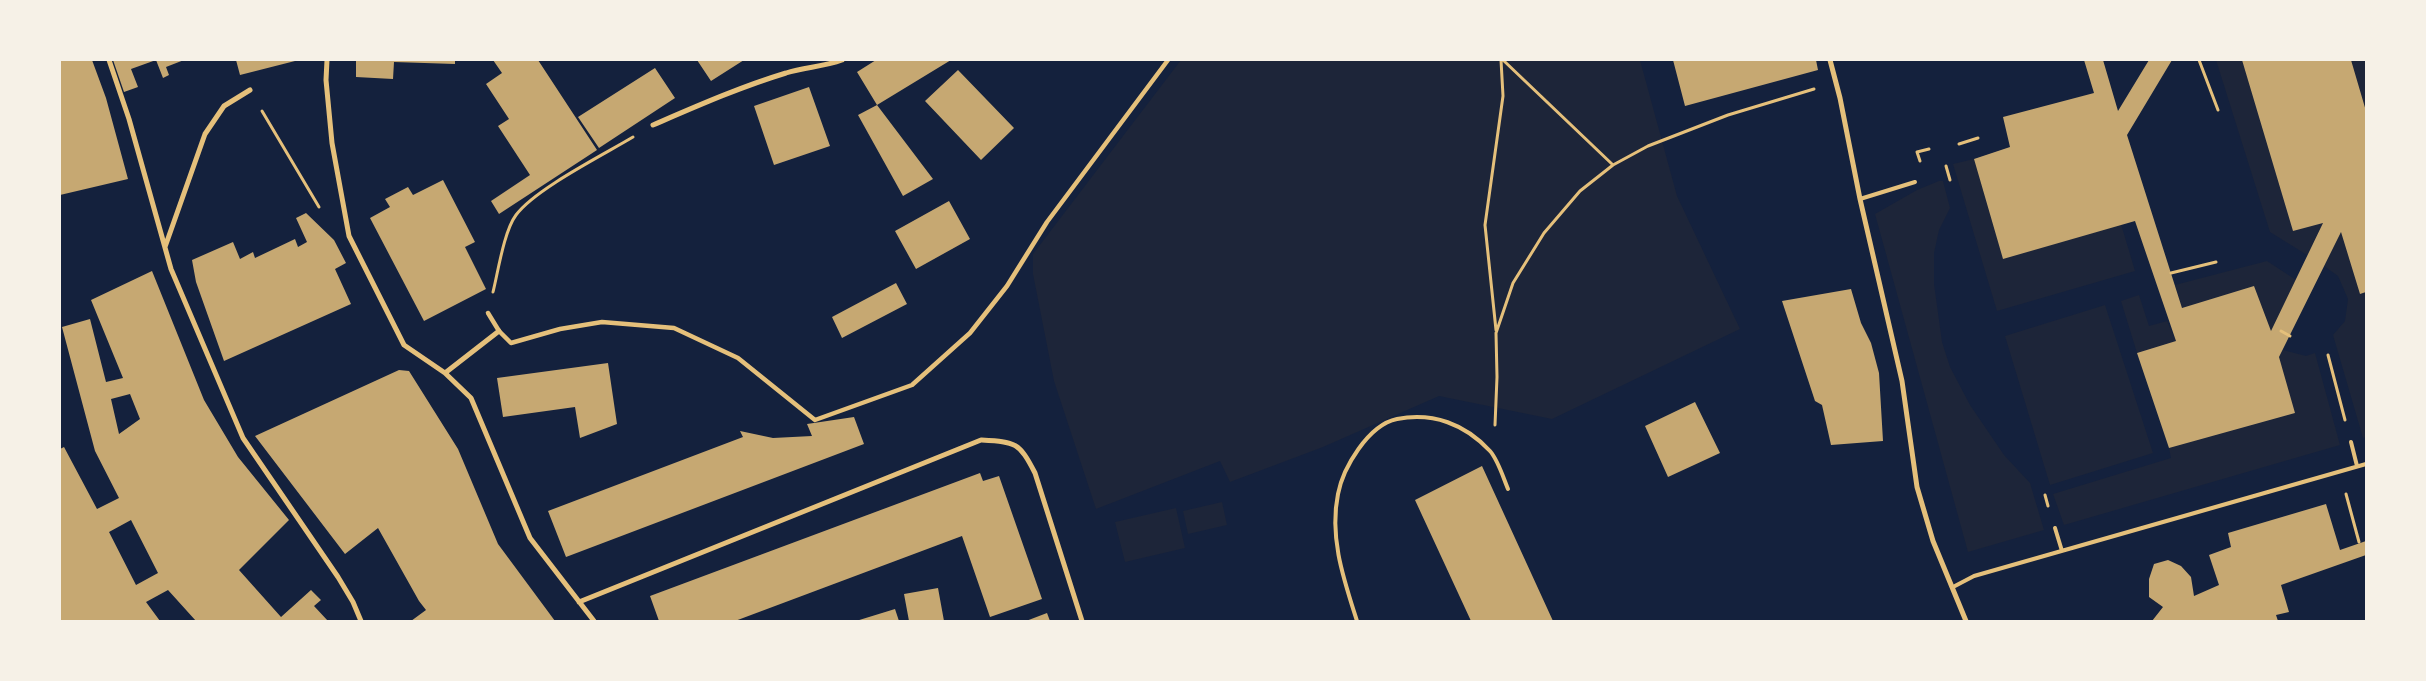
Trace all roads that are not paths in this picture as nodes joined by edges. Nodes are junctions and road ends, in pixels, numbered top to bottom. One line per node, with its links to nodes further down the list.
1 (109, 60): 10 (street)
2 (327, 60): 13 (street)
3 (842, 60): 7 (street)
4 (1168, 60): 12 (street)
5 (1830, 60): 9 (street)
6 (250, 90): 10 (street)
7 (653, 125)
8 (1915, 182): 9 (lane)
9 (1860, 199): 20 (street)
10 (165, 248): 22 (street)
11 (488, 313): 12 (street)
12 (499, 331): 13 (street)
13 (445, 373): 21 (street)
14 (2351, 442): 16 (lane)
15 (2366, 464): 16 (lane)
16 (2357, 466): 19 (lane)
17 (1508, 488): 25 (lane)
18 (2055, 528): 19 (lane)
19 (2062, 551): 20 (lane)
20 (1953, 587): 26 (street)
21 (579, 602): 23 (street); 24 (street)
22 (361, 621)
23 (594, 621)
24 (1082, 621)
25 (1357, 621)
26 (1966, 621)

